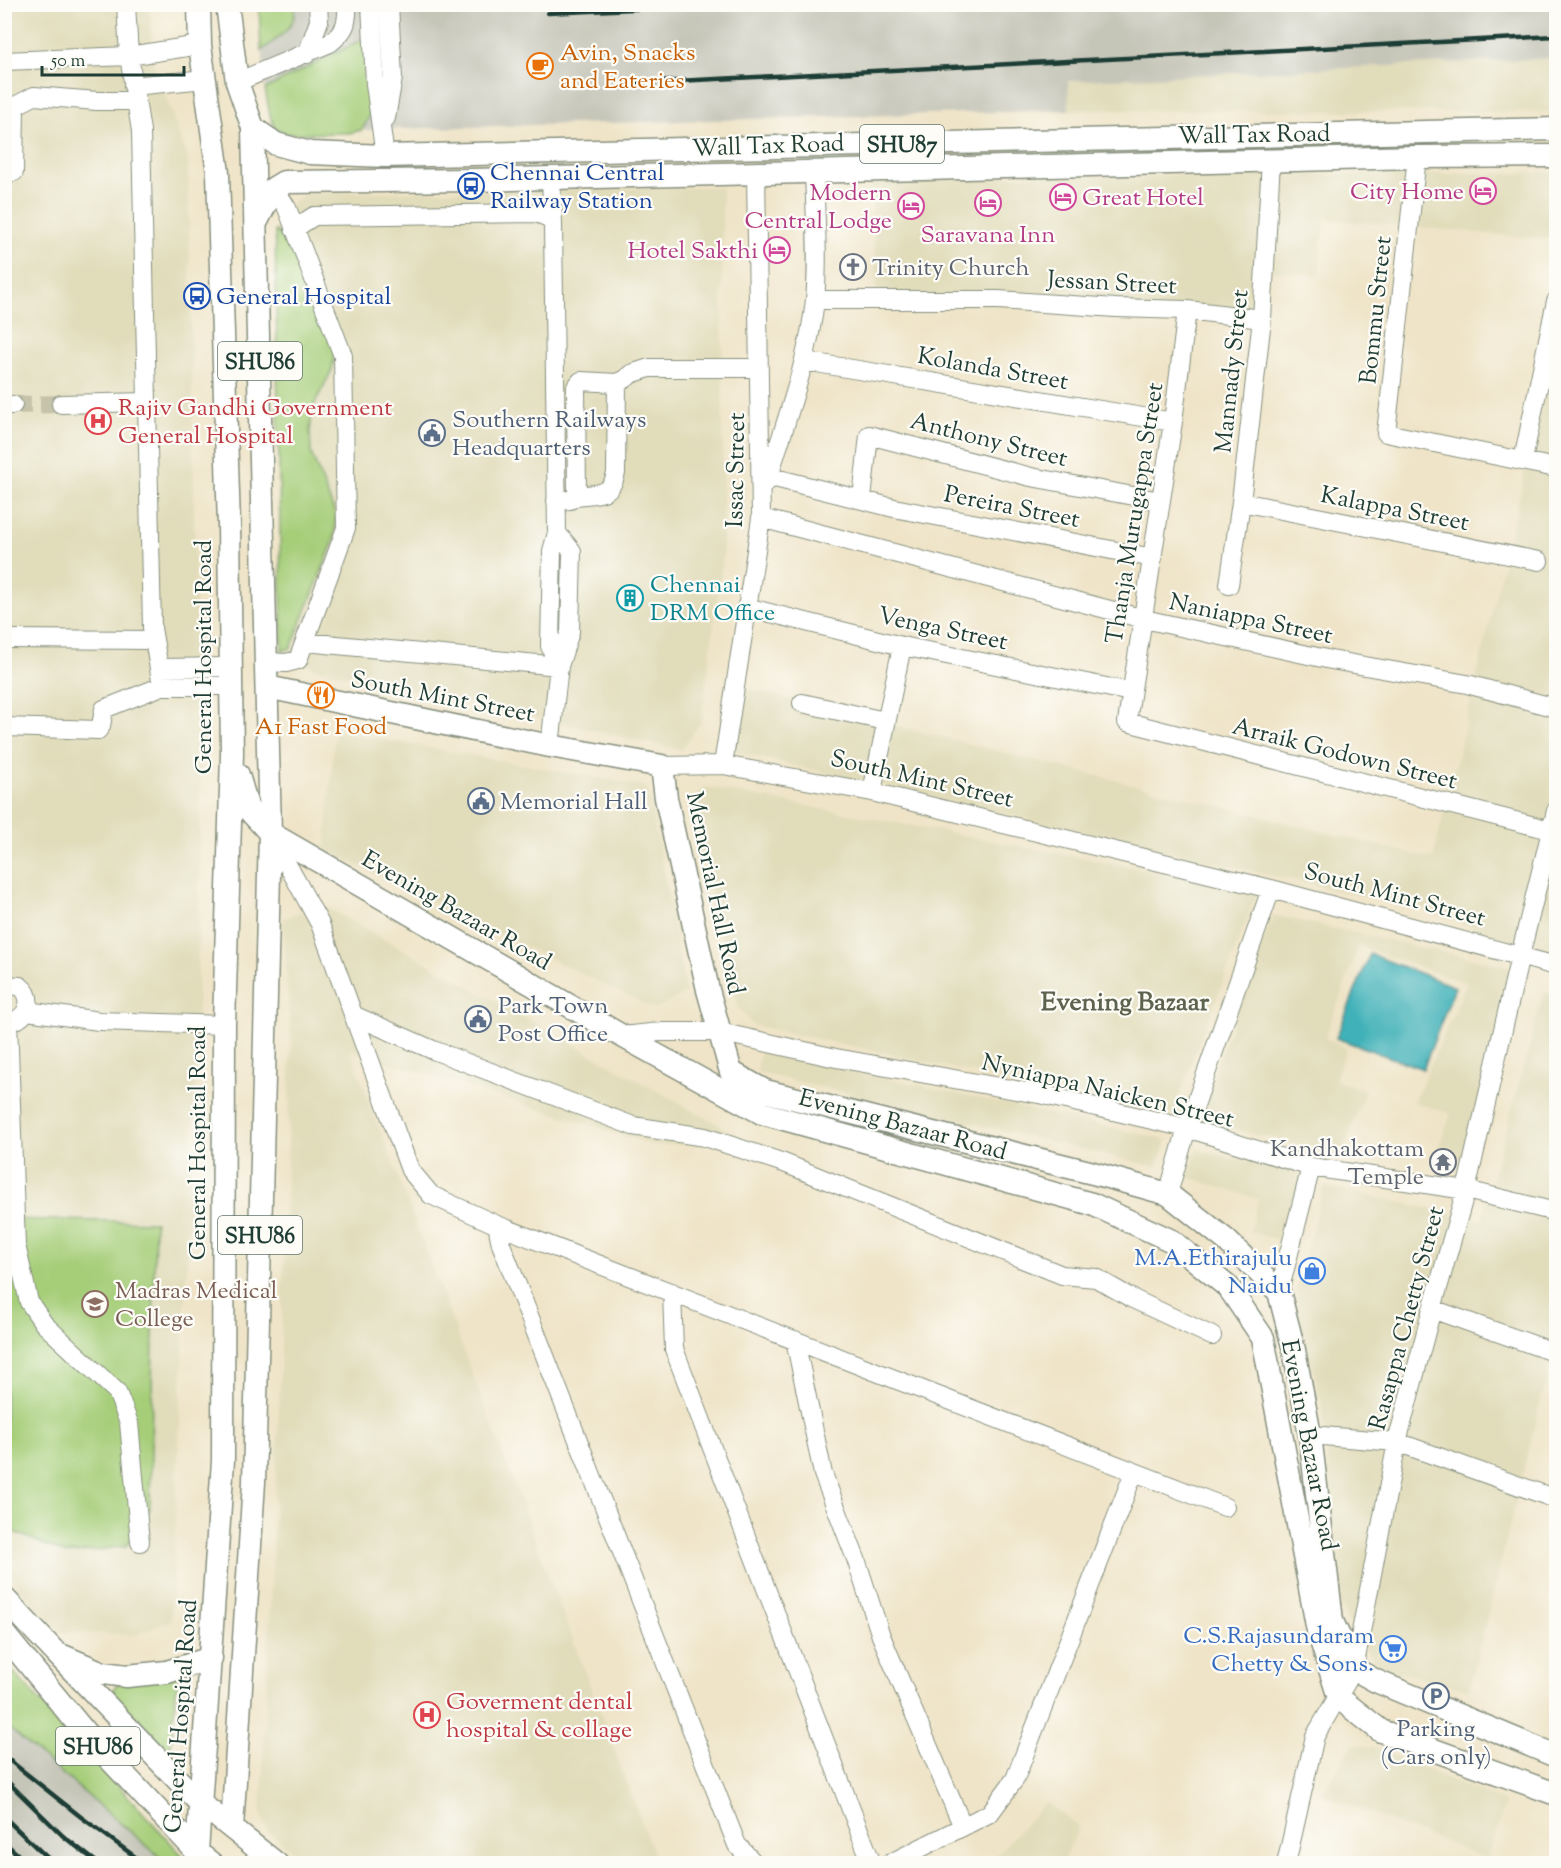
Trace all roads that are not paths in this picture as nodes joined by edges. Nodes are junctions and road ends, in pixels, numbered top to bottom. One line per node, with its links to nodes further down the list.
1 (126, 4): 10 (street)
2 (199, 4): 8 (main road, General Hospital Road / SHU86)
3 (227, 4): 13 (main road, SHU86)
4 (318, 4): 9 (street)
5 (347, 4): 9 (street)
6 (371, 4): 17 (street)
7 (389, 4): 17 (street)
8 (200, 45): 10 (street); 12 (main road, General Hospital Road / SHU86)
9 (307, 54): 13 (street)
10 (129, 56): 11 (street); 14 (street)
11 (4, 61)
12 (205, 79): 14 (street); 60 (main road, General Hospital Road / SHU86)
13 (237, 82): 15 (main road, SHU86)
14 (134, 93): 22 (street); 36 (street)
15 (253, 128): 17 (main road, Wall Tax Road / SHU87); 26 (main road, SHU86)
16 (1557, 129): 17 (main road, Wall Tax Road / SHU87)
17 (384, 145)
18 (1557, 156): 19 (main road, Wall Tax Road / SHU87)
19 (1417, 157): 20 (main road, Wall Tax Road / SHU87); 39 (street, Bommu Street)
20 (1271, 160): 21 (main road, Wall Tax Road / SHU87); 32 (street, Mannady Street)
21 (814, 170): 23 (main road, Wall Tax Road / SHU87); 29 (street)
22 (4, 172)
23 (756, 172): 24 (main road, Wall Tax Road / SHU87); 34 (street, Issac Street)
24 (550, 177): 25 (main road, Wall Tax Road / SHU87); 27 (street)
25 (274, 188): 26 (main road); 28 (street)
26 (256, 222): 57 (main road, SHU86)
27 (553, 224): 28 (street); 44 (street)
28 (294, 229): 55 (street)
29 (815, 300): 31 (street, Jessan Street); 33 (street)
30 (1557, 301): 39 (street)
31 (1187, 310): 32 (street, Jessan Street); 38 (street, Thanja Murugappa Street)
32 (1262, 319): 46 (street, Mannady Street)
33 (804, 361): 38 (street, Kolanda Street); 41 (street)
34 (759, 368): 35 (street); 41 (street, Issac Street)
35 (617, 382): 42 (street); 42 (street)
36 (147, 402): 37 (street); 54 (street)
37 (61, 404)
38 (1173, 422): 45 (street, Thanja Murugappa Street)
39 (1523, 460): 40 (street)
40 (1557, 468)
41 (766, 484): 43 (street, Pereira Street); 47 (street, Issac Street)
42 (577, 496): 44 (street)
43 (862, 498): 45 (street, Anthony Street); 48 (street, Pereira Street)
44 (556, 501): 58 (street)
45 (1160, 501): 48 (street, Thanja Murugappa Street)
46 (1241, 502): 49 (street, Kalappa Street); 50 (street, Mannady Street)
47 (761, 518): 51 (street, Issac Street); 52 (street, Naniappa Street)
48 (1153, 558): 52 (street, Thanja Murugappa Street)
49 (1539, 561)
50 (1229, 585)
51 (746, 607): 56 (street, Venga Street); 70 (street, Issac Street)
52 (1144, 619): 62 (street, Thanja Murugappa Street); 64 (street, Naniappa Street)
53 (4, 639): 54 (street)
54 (154, 640): 59 (street)
55 (305, 642): 57 (street); 58 (street)
56 (902, 645): 62 (street, Venga Street); 65 (street)
57 (267, 662): 61 (main road, SHU86)
58 (558, 666): 68 (street)
59 (161, 677): 60 (street); 67 (street)
60 (231, 677): 69 (main road, General Hospital Road / SHU86)
61 (267, 687): 68 (main road, South Mint Street); 75 (main road, SHU86)
62 (1131, 692): 66 (street, Thanja Murugappa Street)
63 (802, 703): 65 (street)
64 (1557, 708)
65 (885, 721): 72 (street)
66 (1127, 722): 74 (street, Arraik Godown Street)
67 (4, 727)
68 (550, 746): 71 (main road, South Mint Street)
69 (232, 754): 75 (main road, Evening Bazaar Road); 83 (main road, General Hospital Road / SHU86)
70 (723, 765): 71 (street, South Mint Street); 72 (street, South Mint Street)
71 (662, 766): 84 (main road, Memorial Hall Road)
72 (872, 792): 76 (street, South Mint Street)
73 (1557, 811): 74 (street, Rasappa Chetty Street)
74 (1550, 830): 77 (street, Rasappa Chetty Street)
75 (270, 833): 81 (street); 85 (main road, Evening Bazaar Road); 117 (main road, SHU86)
76 (1271, 889): 77 (street, South Mint Street); 87 (street)
77 (1520, 956): 78 (street, South Mint Street); 91 (street, Rasappa Chetty Street)
78 (1557, 966)
79 (4, 985): 80 (street)
80 (27, 1011): 82 (street); 83 (street)
81 (353, 1015): 94 (street); 98 (street)
82 (6, 1020): 106 (street)
83 (224, 1025): 110 (main road, General Hospital Road / SHU86)
84 (719, 1032): 85 (street, Memorial Hall Road); 86 (main road, Memorial Hall Road); 87 (street, Nyniappa Naicken Street)
85 (622, 1036): 90 (main road, Evening Bazaar Road)
86 (731, 1072): 88 (main road, Evening Bazaar Road)
87 (1187, 1128): 89 (street, Nyniappa Naicken Street); 92 (street)
88 (1000, 1150): 90 (main road); 92 (main road, Evening Bazaar Road)
89 (1311, 1167): 91 (street, Nyniappa Naicken Street); 96 (street)
90 (993, 1176): 112 (main road, Evening Bazaar Road)
91 (1466, 1190): 93 (street, Nyniappa Naicken Street); 97 (street, Rasappa Chetty Street)
92 (1168, 1194): 96 (main road, Evening Bazaar Road)
93 (1557, 1212)
94 (497, 1225): 95 (street); 120 (street)
95 (672, 1292): 99 (street); 121 (street)
96 (1279, 1292): 101 (main road, Evening Bazaar Road)
97 (1432, 1309): 100 (street); 102 (street, Rasappa Chetty Street)
98 (1212, 1336)
99 (795, 1340): 103 (street); 116 (street)
100 (1557, 1353)
101 (1310, 1435): 102 (street); 111 (main road, Evening Bazaar Road)
102 (1397, 1442): 104 (street); 111 (street, Rasappa Chetty Street)
103 (1134, 1472): 105 (street); 116 (street)
104 (1557, 1499)
105 (1225, 1507)
106 (140, 1542)
107 (4, 1598): 109 (main road, SHU86)
108 (4, 1634): 118 (main road, SHU86)
109 (56, 1653): 110 (main road, SHU86); 115 (main road, SHU86)
110 (211, 1658): 115 (main road, General Hospital Road / SHU86)
111 (1354, 1669): 112 (street, Rasappa Chetty Street); 113 (main road)
112 (1339, 1698): 114 (main road); 123 (street, Rasappa Chetty Street)
113 (1557, 1756)
114 (1557, 1794)
115 (200, 1803): 117 (main road, SHU86); 118 (main road, General Hospital Road / SHU86)
116 (963, 1827): 122 (street)
117 (232, 1828): 118 (main road, General Hospital Road); 119 (main road)
118 (205, 1858)
119 (277, 1863)
120 (756, 1863)
121 (872, 1863)
122 (889, 1863)
123 (1286, 1863)

